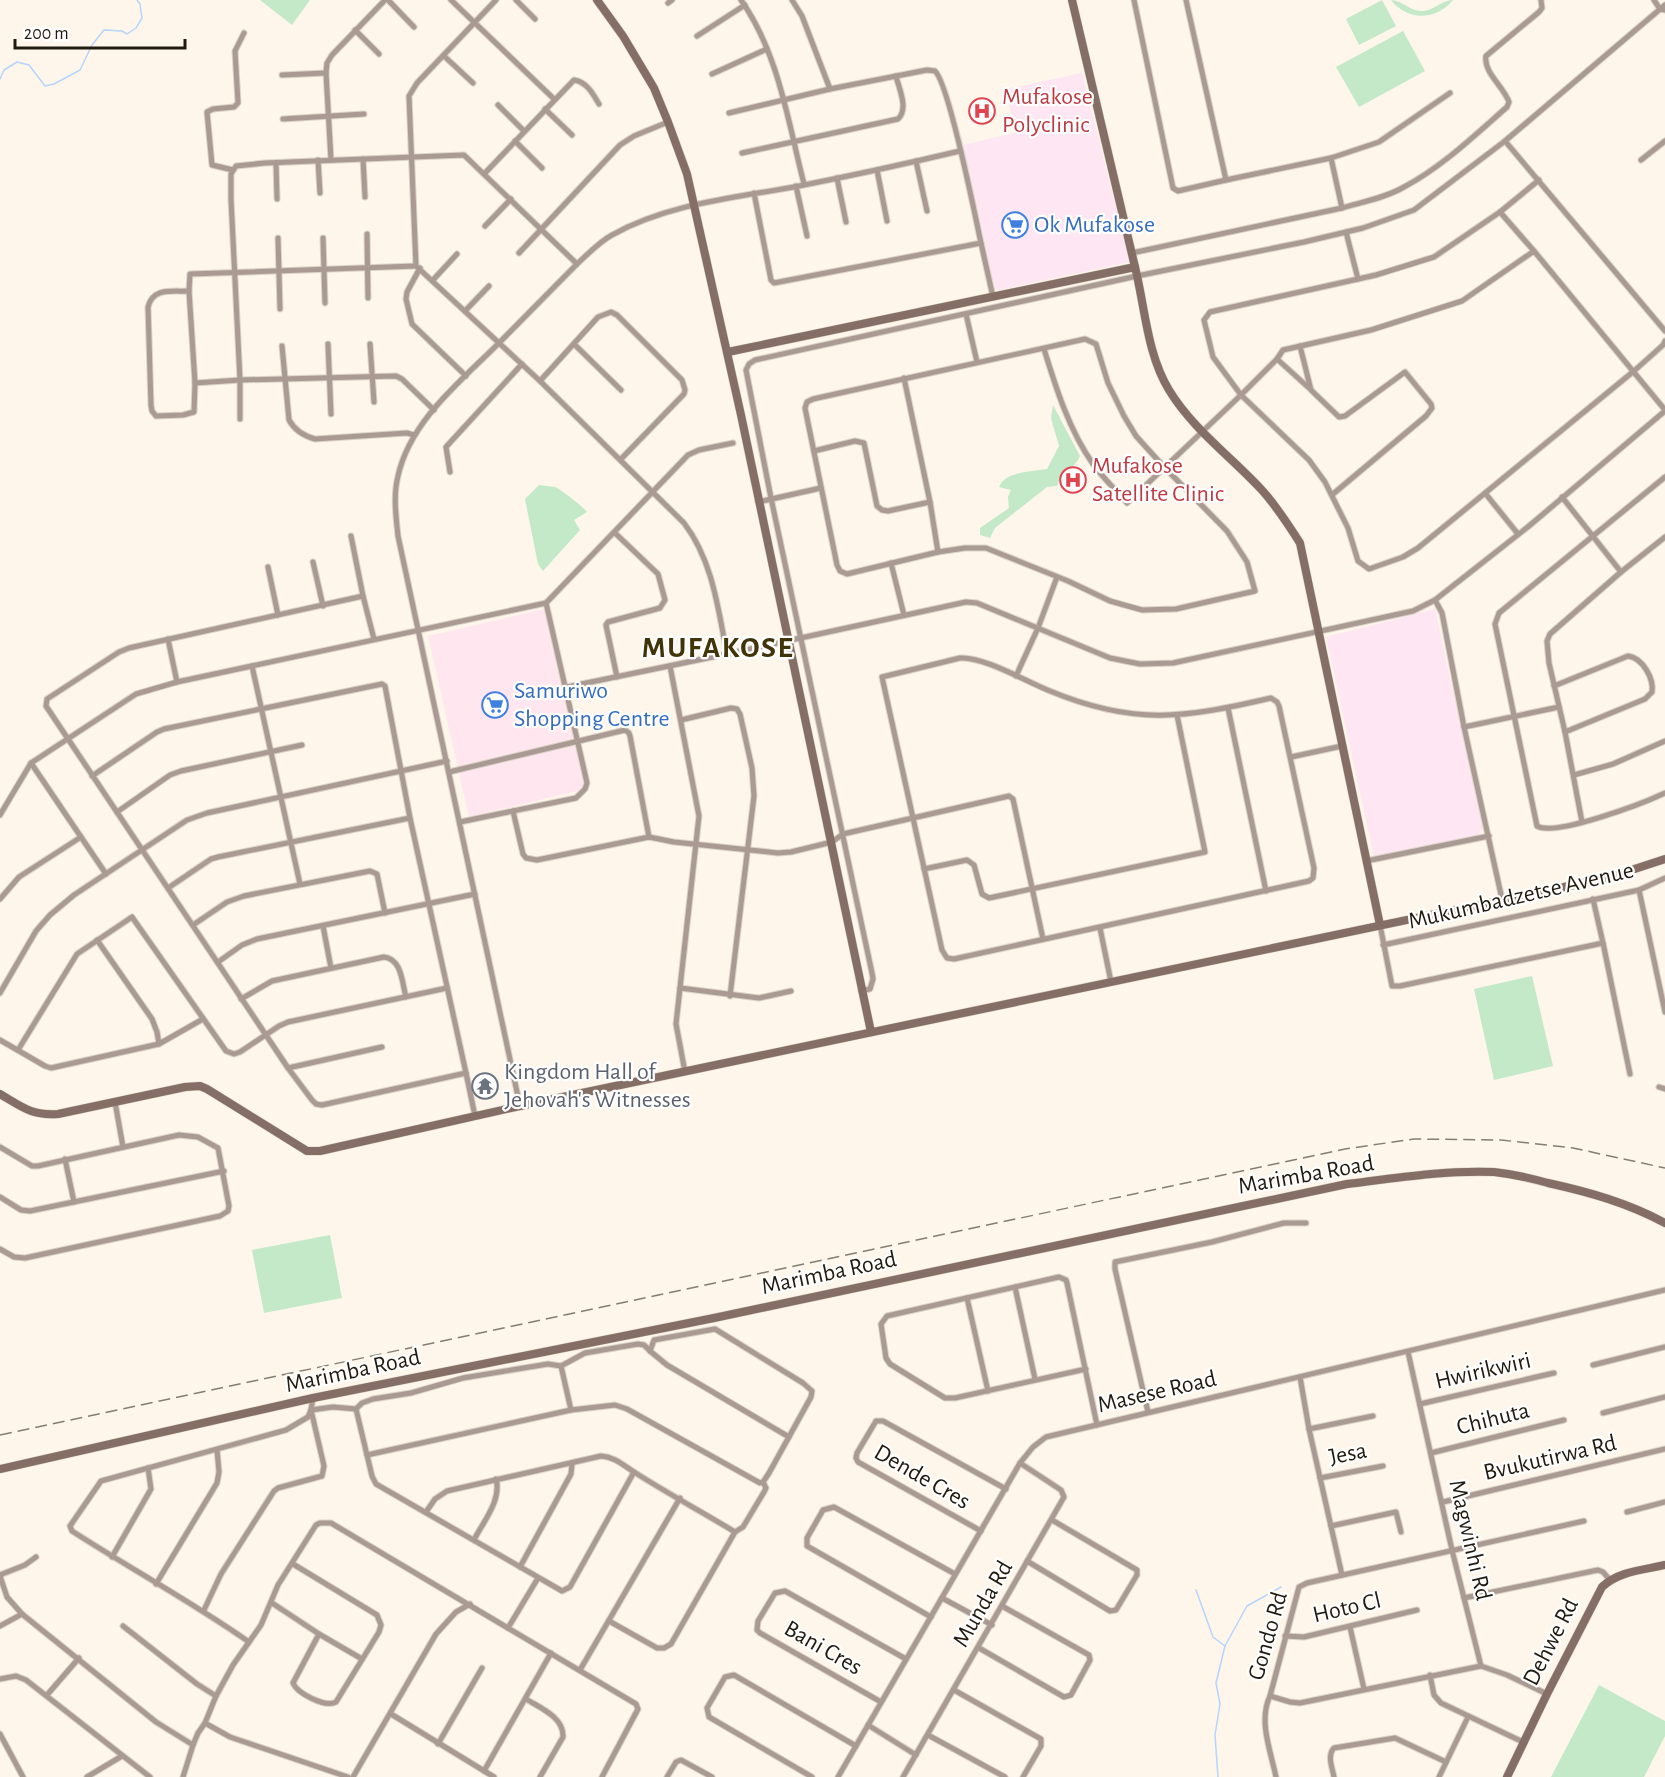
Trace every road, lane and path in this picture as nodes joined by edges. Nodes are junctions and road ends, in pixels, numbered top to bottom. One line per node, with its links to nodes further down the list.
1 (386, 0): 16 (street); 17 (street)
2 (451, 0): 15 (street)
3 (496, 0): 15 (street)
4 (516, 0): 14 (street)
5 (597, 0): 39 (street)
6 (792, 0): 28 (street)
7 (1072, 0): 86 (street)
8 (1134, 0): 61 (street)
9 (1186, 0): 61 (street)
10 (1541, 0): 71 (street)
11 (1654, 0): 13 (street)
12 (743, 3): 19 (street); 20 (street)
13 (1663, 8): 44 (street)
14 (535, 19)
15 (475, 23): 22 (street); 30 (street)
16 (414, 27)
17 (355, 30): 21 (street); 23 (street)
18 (244, 33): 57 (street)
19 (697, 36)
20 (767, 49): 24 (street); 31 (street)
21 (379, 54)
22 (444, 56): 27 (street); 48 (street)
23 (326, 73): 25 (street); 37 (street)
24 (712, 74)
25 (282, 75)
26 (896, 76): 28 (street); 43 (street); 46 (street)
27 (473, 83)
28 (830, 89): 31 (street)
29 (1450, 93): 49 (street)
30 (554, 99): 32 (street); 34 (street)
31 (783, 99): 35 (street); 43 (street)
32 (599, 104)
33 (498, 105): 40 (street)
34 (544, 110): 40 (street); 41 (street)
35 (729, 113)
36 (364, 114): 37 (street)
37 (329, 116): 38 (street); 52 (street)
38 (284, 119)
39 (668, 122): 70 (street); 77 (street)
40 (524, 132): 42 (street)
41 (572, 135)
42 (515, 141): 56 (street); 59 (street)
43 (793, 141): 47 (street); 63 (street)
44 (1505, 141): 62 (street); 78 (street)
45 (1665, 141): 53 (street)
46 (960, 151): 54 (street); 83 (street)
47 (742, 153)
48 (411, 157): 50 (street); 59 (street); 90 (street)
49 (1331, 158): 61 (street); 71 (street)
50 (363, 159): 52 (street); 67 (street)
51 (318, 160): 52 (street); 55 (street); 65 (street)
52 (332, 160)
53 (1641, 160)
54 (916, 161): 58 (street); 72 (street)
55 (276, 163): 57 (street); 68 (street)
56 (542, 168)
57 (233, 170): 94 (street)
58 (877, 170): 60 (street); 74 (street)
59 (485, 173): 69 (street)
60 (837, 178): 63 (street); 75 (street)
61 (1226, 180)
62 (1539, 180): 73 (street); 106 (street)
63 (804, 184): 64 (street)
64 (796, 186): 66 (street); 80 (street)
65 (320, 192)
66 (754, 193): 70 (street); 83 (street)
67 (365, 196)
68 (277, 199)
69 (511, 199): 76 (street); 77 (street)
70 (694, 205): 88 (street); 115 (street)
71 (1342, 208): 86 (street)
72 (927, 211)
73 (1500, 212): 84 (street); 96 (street)
74 (887, 220)
75 (846, 222)
76 (485, 226)
77 (541, 228): 85 (street); 88 (street)
78 (1346, 232): 95 (street); 96 (street)
79 (367, 234): 89 (street)
80 (807, 236)
81 (278, 238): 93 (street)
82 (323, 238): 92 (street)
83 (981, 243): 100 (street)
84 (1534, 251): 113 (street); 119 (street)
85 (519, 253)
86 (1132, 253): 91 (street)
87 (457, 254): 97 (street)
88 (577, 264): 108 (street)
89 (368, 267): 90 (street); 92 (street); 101 (street)
90 (418, 267): 97 (street); 121 (street)
91 (1135, 267): 95 (street); 100 (street)
92 (323, 270): 93 (street); 102 (street)
93 (280, 272): 94 (street); 103 (street)
94 (234, 273): 99 (street); 124 (street)
95 (1137, 276): 105 (street); 136 (street)
96 (1358, 279): 130 (street)
97 (434, 280): 104 (street)
98 (489, 286): 104 (street)
99 (189, 291): 127 (street); 127 (street)
100 (993, 297): 115 (street)
101 (368, 298)
102 (325, 303)
103 (280, 309)
104 (465, 311): 108 (street)
105 (966, 314): 117 (street); 149 (street)
106 (1665, 331)
107 (1665, 341): 119 (street)
108 (500, 343): 118 (street); 121 (street)
109 (328, 344): 122 (street)
110 (370, 344): 120 (street)
111 (574, 344): 126 (street); 128 (street); 140 (street)
112 (282, 346): 125 (street)
113 (1300, 346): 116 (street); 129 (street)
114 (1044, 349): 117 (street); 141 (street); 141 (street)
115 (728, 352): 150 (street)
116 (1277, 359): 129 (street); 130 (street)
117 (977, 362): 123 (street)
118 (522, 364): 126 (street); 142 (street)
119 (1634, 371): 133 (street); 146 (street)
120 (373, 376): 122 (street); 131 (street); 132 (street)
121 (466, 376): 132 (street)
122 (331, 377): 125 (street); 134 (street)
123 (904, 378): 139 (street); 151 (street)
124 (240, 380): 125 (street); 127 (street); 135 (street)
125 (285, 380): 137 (street)
126 (540, 381): 140 (street)
127 (195, 383)
128 (621, 390)
129 (1311, 390): 147 (street)
130 (1241, 395): 136 (street); 147 (street)
131 (374, 402)
132 (434, 410): 137 (street)
133 (1665, 410): 148 (street)
134 (331, 414)
135 (240, 419)
136 (1202, 432): 141 (street); 171 (street)
137 (414, 435): 170 (street)
138 (733, 443): 145 (street)
139 (814, 451): 144 (street); 151 (street)
140 (621, 459): 145 (street)
141 (1165, 468): 162 (street)
142 (450, 472)
143 (1665, 477): 155 (street)
144 (821, 488): 149 (street); 159 (street)
145 (653, 492): 152 (street); 176 (street)
146 (1485, 493): 147 (street); 153 (street)
147 (1333, 494)
148 (1562, 497): 153 (street); 155 (street)
149 (771, 498): 150 (street); 172 (street)
150 (758, 502): 175 (street)
151 (930, 502): 157 (street)
152 (615, 533): 165 (street); 180 (street)
153 (1518, 534): 164 (street)
154 (351, 536): 163 (street)
155 (1594, 536): 161 (street); 188 (street)
156 (1664, 540): 161 (street)
157 (938, 552): 159 (street); 162 (street)
158 (313, 562): 166 (street)
159 (891, 563): 168 (street)
160 (268, 567): 167 (street)
161 (1621, 572): 182 (street)
162 (1057, 577): 169 (street)
163 (363, 596): 166 (street); 174 (street)
164 (1435, 600): 171 (street); 190 (street)
165 (546, 603): 170 (street); 183 (street)
166 (323, 606): 167 (street)
167 (278, 615): 173 (street)
168 (904, 615): 169 (street); 172 (street)
169 (1038, 628): 171 (street); 179 (street)
170 (417, 629): 174 (street); 199 (street)
171 (1319, 632): 196 (street)
172 (800, 638): 175 (street); 214 (street)
173 (168, 639): 181 (street); 192 (street)
174 (374, 639): 177 (street)
175 (789, 640): 176 (street); 218 (street)
176 (727, 654): 178 (street)
177 (252, 666): 181 (street); 185 (street)
178 (670, 666): 180 (street); 189 (street)
179 (1016, 676): 187 (street); 211 (street)
180 (617, 677): 183 (street)
181 (177, 682): 192 (street)
182 (1554, 686): 184 (street); 191 (street)
183 (567, 687): 193 (street)
184 (1559, 707): 188 (street); 191 (street)
185 (261, 708): 197 (street); 201 (street); 204 (street)
186 (1228, 708): 187 (street); 198 (street); 232 (street)
187 (1177, 716): 230 (street)
188 (1513, 717): 190 (street); 213 (street)
189 (681, 720): 220 (street); 221 (street)
190 (1464, 727): 215 (street)
191 (1565, 732): 203 (street)
192 (66, 739): 200 (street); 204 (street)
193 (578, 741): 202 (street); 207 (street); 217 (street)
194 (1665, 741): 203 (street)
195 (302, 745): 197 (street)
196 (1342, 746): 198 (street); 224 (street)
197 (271, 752): 206 (street); 208 (street)
198 (1291, 757): 232 (street)
199 (447, 760): 201 (street); 202 (street)
200 (31, 763): 209 (street); 216 (street)
201 (402, 771): 206 (street); 210 (street)
202 (449, 772): 212 (street)
203 (1574, 775): 213 (street)
204 (92, 776): 208 (street)
205 (1665, 793): 213 (street)
206 (281, 797): 219 (street); 222 (street)
207 (513, 811): 212 (street); 217 (street)
208 (117, 812): 222 (street)
209 (0, 814)
210 (410, 818): 219 (street); 237 (street)
211 (912, 818): 214 (street); 225 (street); 230 (street)
212 (460, 822): 233 (street)
213 (1582, 822)
214 (843, 834): 218 (street); 253 (street)
215 (1489, 836): 224 (street); 235 (street)
216 (81, 837): 226 (street); 234 (street)
217 (649, 837): 220 (street)
218 (832, 842): 221 (street); 253 (street)
219 (290, 843): 228 (street); 229 (street)
220 (697, 845): 221 (street); 251 (street)
221 (747, 849): 255 (street)
222 (142, 850): 226 (street); 229 (street)
223 (1665, 859): 235 (street)
224 (1366, 861): 241 (street)
225 (924, 869): 230 (street); 243 (street)
226 (106, 874): 254 (street)
227 (1665, 878): 231 (street, Mukumbadzetse Avenue)
228 (300, 884): 238 (street); 239 (street)
229 (168, 888): 239 (street)
230 (1032, 889): 243 (street)
231 (1640, 890): 236 (street, Mukumbadzetse Avenue); 258 (street)
232 (1266, 891): 242 (street)
233 (475, 894): 237 (street); 272 (street)
234 (0, 899)
235 (1502, 899): 241 (street)
236 (1593, 899): 245 (street); 246 (street, Mukumbadzetse Avenue)
237 (430, 904): 238 (street); 250 (street)
238 (385, 913): 240 (street)
239 (193, 926): 247 (street)
240 (323, 926): 247 (street); 248 (street)
241 (1380, 926): 246 (street); 249 (street)
242 (1100, 928): 243 (street); 249 (street)
243 (1043, 939)
244 (97, 940): 259 (street); 263 (street); 265 (street)
245 (1603, 943): 246 (street); 269 (street)
246 (1383, 945)
247 (218, 962): 257 (street)
248 (331, 968): 256 (street); 257 (street)
249 (1111, 982): 260 (street)
250 (447, 988): 256 (street); 268 (street)
251 (680, 988): 255 (street); 267 (street)
252 (791, 991): 255 (street)
253 (861, 991): 260 (street)
254 (0, 993)
255 (730, 996)
256 (406, 997): 261 (street)
257 (241, 999): 261 (street)
258 (1665, 1012)
259 (203, 1019): 261 (street); 263 (street)
260 (871, 1032): 267 (street)
261 (266, 1035): 266 (street)
262 (0, 1040): 265 (street)
263 (159, 1044): 265 (street)
264 (382, 1047): 266 (street)
265 (18, 1050)
266 (288, 1068): 268 (street)
267 (685, 1072): 272 (street)
268 (466, 1073): 273 (street)
269 (1630, 1074)
270 (0, 1094): 271 (street)
271 (115, 1102): 273 (street); 275 (street)
272 (520, 1106): 273 (street)
273 (475, 1116)
274 (0, 1147): 276 (street)
275 (123, 1147): 276 (street); 277 (street)
276 (65, 1159): 279 (street)
277 (224, 1171): 279 (street); 282 (street)
278 (0, 1197): 279 (street)
279 (74, 1202)
280 (1306, 1223): 302 (street)
281 (1665, 1223): 297 (street, Marimba Road)
282 (0, 1249)
283 (1015, 1287): 285 (street); 291 (street); 294 (street)
284 (1665, 1290): 288 (street, Masese Road)
285 (967, 1298): 295 (street); 295 (street)
286 (1665, 1347): 289 (street)
287 (650, 1351): 290 (street); 308 (street); 308 (street)
288 (1408, 1352): 293 (street, Masese Road); 298 (street, Magwinhi Rd)
289 (1593, 1365)
290 (561, 1366): 299 (street); 301 (street)
291 (1086, 1369): 294 (street); 306 (street)
292 (1554, 1373): 298 (street, Hwirikwiri)
293 (1300, 1377): 302 (street, Masese Road); 307 (street)
294 (1035, 1379): 295 (street)
295 (988, 1391)
296 (1665, 1397): 303 (street)
297 (313, 1398): 300 (street); 317 (street, Marimba Road)
298 (1420, 1404): 311 (street, Magwinhi Rd)
299 (356, 1409): 300 (street); 312 (street)
300 (311, 1410): 310 (street); 353 (street)
301 (571, 1410): 312 (street); 321 (street)
302 (1148, 1412): 306 (street, Masese Road)
303 (1603, 1413)
304 (1373, 1416): 307 (street)
305 (1564, 1420): 311 (street, Chihuta)
306 (1097, 1425): 313 (street, Masese Road)
307 (1309, 1429): 319 (street)
308 (789, 1437): 321 (street)
309 (1665, 1449): 324 (street, Bvukutirwa Rd)
310 (218, 1450): 316 (street); 347 (street)
311 (1431, 1453): 324 (street, Magwinhi Rd)
312 (367, 1455): 326 (street)
313 (1020, 1463): 322 (street, Masese Road); 328 (street, Munda Rd)
314 (572, 1464): 318 (street); 320 (street); 341 (street)
315 (1383, 1466): 319 (street, Jesa)
316 (148, 1468): 337 (street); 337 (street)
317 (0, 1469)
318 (634, 1472): 323 (street); 345 (street)
319 (1320, 1478): 330 (street)
320 (496, 1479): 326 (street); 334 (street)
321 (763, 1482): 332 (street)
322 (1006, 1489): 331 (street, Masese Road); 331 (street, Dende Cres)
323 (680, 1498): 332 (street); 357 (street)
324 (1443, 1502): 335 (street, Magwinhi Rd)
325 (1665, 1502): 327 (street)
326 (426, 1512): 334 (street)
327 (1627, 1512)
328 (1052, 1520): 338 (street, Munda Rd); 338 (street)
329 (1584, 1521): 335 (street, Gondo Rd)
330 (1331, 1526): 333 (street); 344 (street)
331 (981, 1531): 342 (street, Masese Road)
332 (735, 1532): 357 (street)
333 (1401, 1532)
334 (474, 1540): 341 (street)
335 (1452, 1550): 344 (street, Gondo Rd); 349 (street, Magwinhi Rd)
336 (36, 1557): 343 (street)
337 (112, 1557): 347 (street)
338 (1028, 1562): 352 (street, Munda Rd)
339 (293, 1564): 350 (street); 351 (street); 369 (street)
340 (1665, 1565): 346 (street)
341 (520, 1567): 345 (street)
342 (955, 1574): 348 (street, Masese Road); 356 (street)
343 (0, 1575): 355 (street)
344 (1342, 1575): 364 (street, Gondo Rd)
345 (538, 1578): 361 (street)
346 (1610, 1580): 349 (street); 378 (street, Dehwe Rd)
347 (156, 1584): 353 (street)
348 (942, 1598): 356 (street, Masese Road); 358 (street)
349 (1464, 1598): 371 (street, Magwinhi Rd)
350 (272, 1603): 363 (street); 365 (street)
351 (470, 1604): 361 (street); 384 (street)
352 (1002, 1606): 358 (street, Munda Rd); 366 (street)
353 (204, 1610): 365 (street)
354 (1417, 1610): 362 (street, Hoto Cl)
355 (22, 1614): 359 (street); 368 (street)
356 (931, 1617): 370 (street, Masese Road)
357 (609, 1621): 373 (street)
358 (992, 1625): 366 (street, Munda Rd)
359 (0, 1626)
360 (123, 1626): 380 (street)
361 (508, 1628): 367 (street)
362 (1350, 1628): 364 (street, Hoto Cl); 376 (street)
363 (319, 1634): 369 (street); 369 (street)
364 (1285, 1636): 381 (street, Gondo Rd)
365 (249, 1642): 380 (street)
366 (979, 1648): 377 (street, Munda Rd)
367 (551, 1653): 373 (street); 382 (street)
368 (79, 1658): 379 (street); 392 (street)
369 (362, 1659)
370 (906, 1659): 383 (street, Masese Road); 383 (street, Bani Cres)
371 (1481, 1666): 374 (street); 378 (street)
372 (482, 1668): 391 (street)
373 (580, 1670): 406 (street)
374 (1430, 1675): 376 (street); 385 (street)
375 (0, 1679): 379 (street)
376 (1364, 1689): 381 (street)
377 (954, 1690): 389 (street, Munda Rd); 413 (street)
378 (1546, 1694): 390 (street, Dehwe Rd)
379 (47, 1695): 395 (street)
380 (216, 1696): 386 (street)
381 (1270, 1696): 414 (street, Gondo Rd)
382 (526, 1699): 397 (street); 405 (street)
383 (881, 1702): 387 (street, Masese Road)
384 (391, 1714): 391 (street); 403 (street)
385 (1468, 1717): 390 (street); 396 (street)
386 (205, 1723): 392 (street); 402 (street)
387 (868, 1725): 393 (street, Masese Road); 394 (street)
388 (0, 1734): 398 (street)
389 (928, 1735): 394 (street, Munda Rd); 412 (street)
390 (1523, 1742): 417 (street, Dehwe Rd)
391 (438, 1744): 397 (street)
392 (193, 1745): 401 (street)
393 (856, 1746): 409 (street); 410 (street, Masese Road)
394 (916, 1755): 411 (street, Munda Rd)
395 (123, 1756): 399 (street); 400 (street)
396 (1446, 1762): 415 (street); 416 (street)
397 (484, 1771): 404 (street)
398 (23, 1777)
399 (87, 1777)
400 (150, 1777)
401 (183, 1777)
402 (348, 1777)
403 (353, 1777)
404 (494, 1777)
405 (540, 1777)
406 (602, 1777)
407 (667, 1777): 408 (street)
408 (712, 1777)
409 (812, 1777)
410 (838, 1777)
411 (904, 1777)
412 (1005, 1777)
413 (1023, 1777)
414 (1276, 1777)
415 (1334, 1777)
416 (1439, 1777)
417 (1507, 1777)

